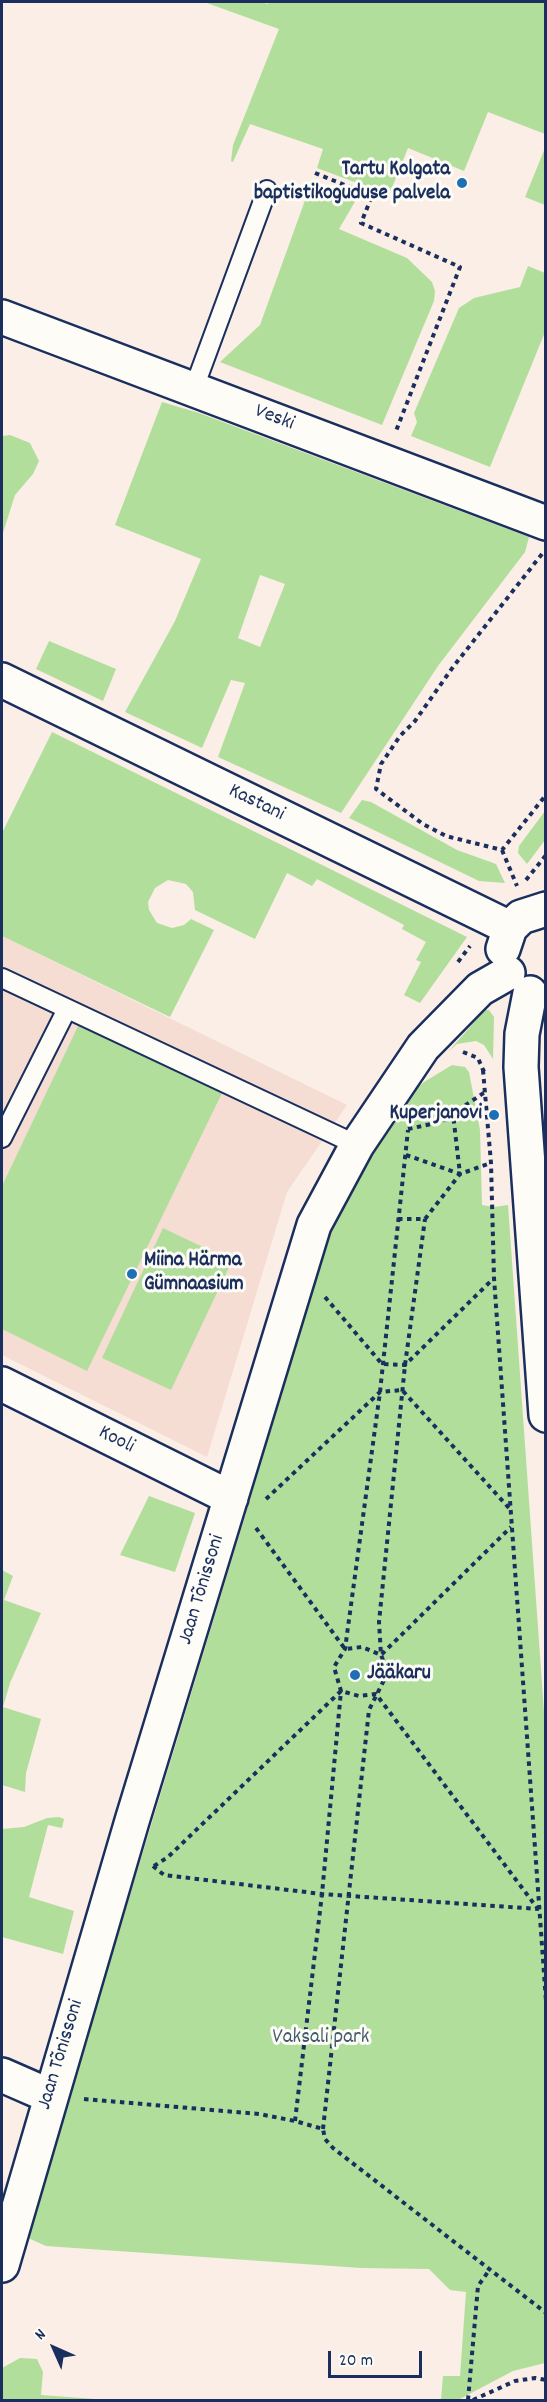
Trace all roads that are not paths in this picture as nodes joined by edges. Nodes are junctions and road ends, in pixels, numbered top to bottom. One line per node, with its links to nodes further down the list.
1 (267, 190): 3 (lane)
2 (2, 317): 3 (street, Veski)
3 (194, 388): 4 (street, Veski)
4 (546, 523)
5 (2, 680): 7 (street, Kastani)
6 (546, 909): 7 (street)
7 (510, 928): 9 (street)
8 (2, 978): 10 (lane)
9 (528, 987): 12 (street, Jaan Tõnissoni); 14 (street)
10 (67, 1009): 11 (lane); 12 (lane)
11 (2, 1138)
12 (357, 1145): 15 (street, Jaan Tõnissoni)
13 (2, 1384): 15 (street, Kooli)
14 (546, 1415)
15 (238, 1506): 17 (street, Jaan Tõnissoni)
16 (2, 2075): 17 (street)
17 (50, 2096): 18 (street, Jaan Tõnissoni)
18 (2, 2265)

